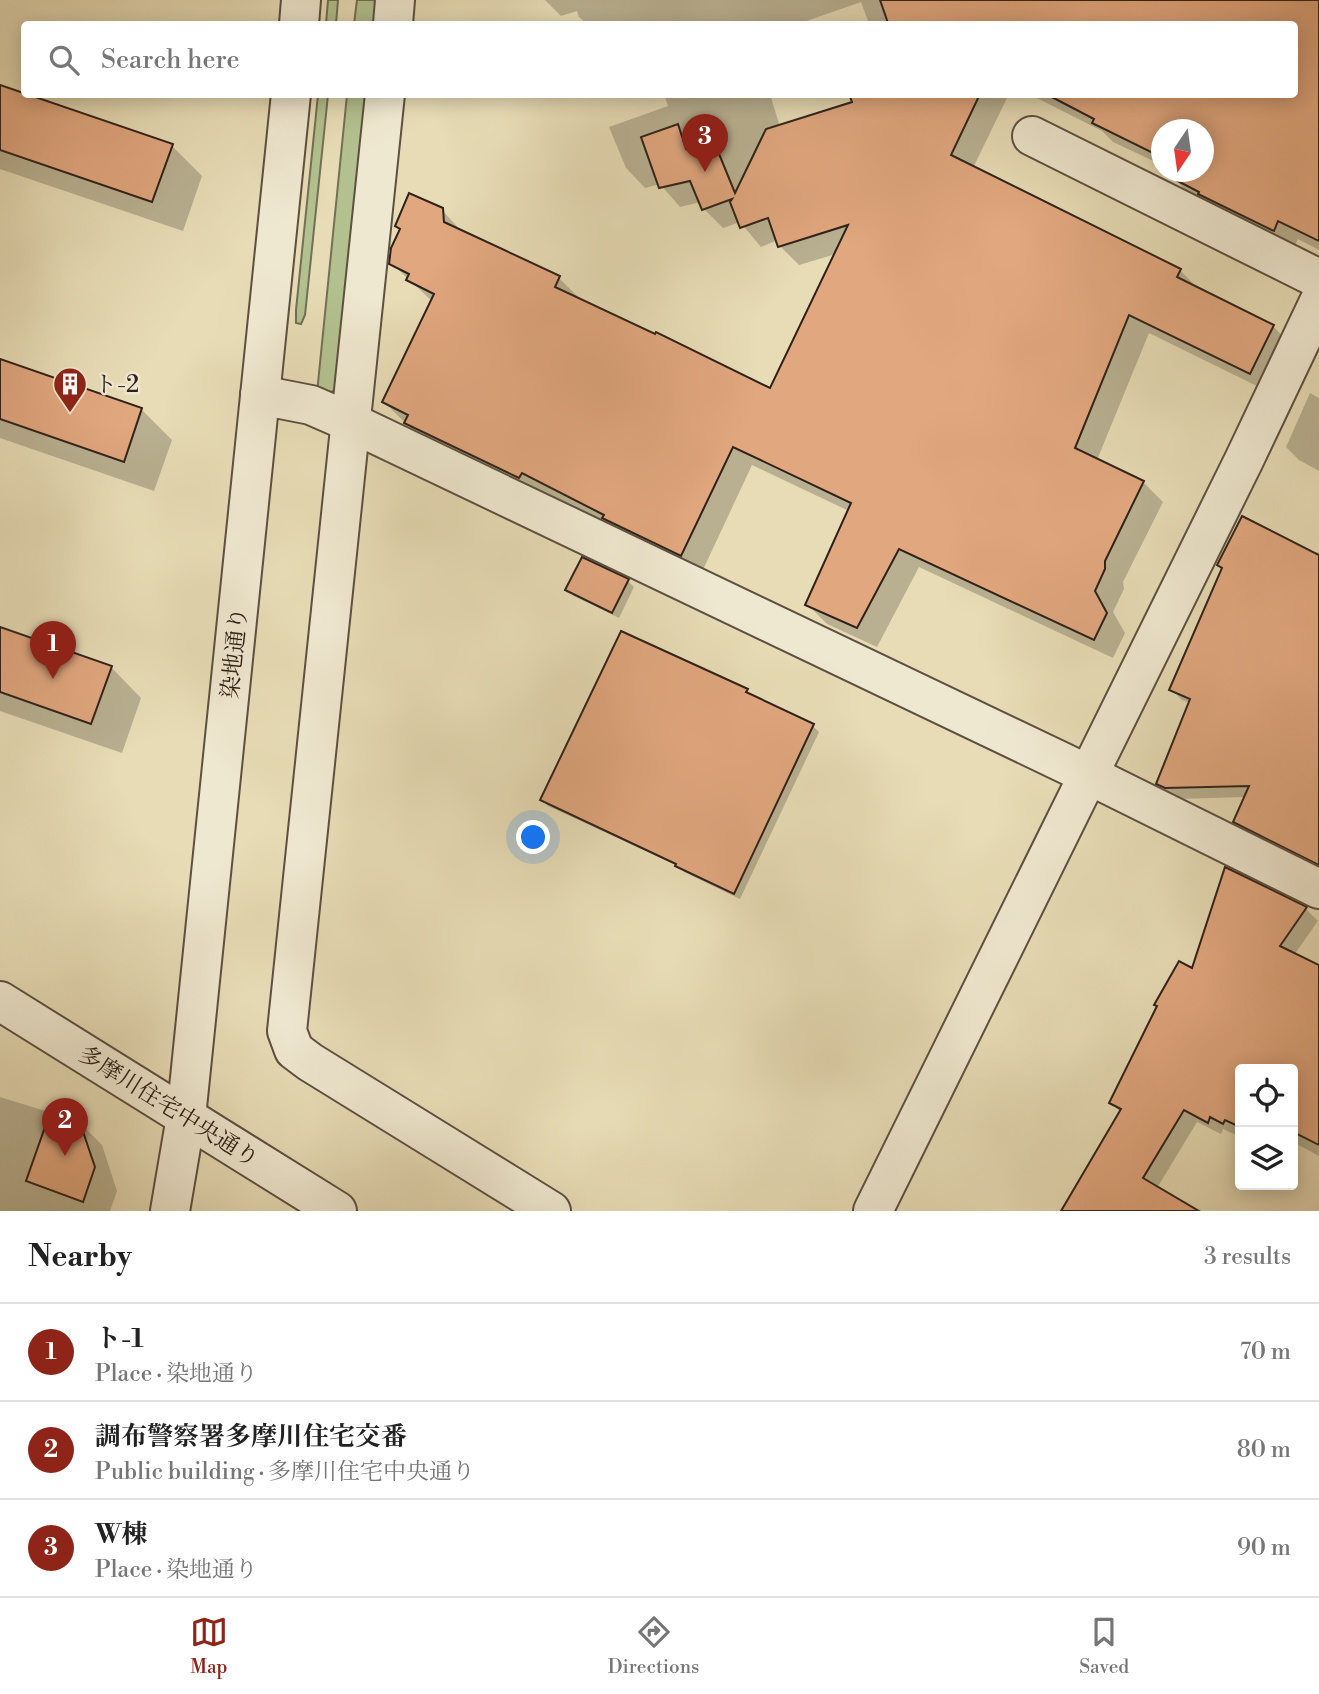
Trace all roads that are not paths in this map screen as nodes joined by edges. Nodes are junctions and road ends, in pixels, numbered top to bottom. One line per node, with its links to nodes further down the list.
1 (301, 0): 3 (street)
2 (395, 0): 4 (street)
3 (299, 21)
4 (393, 21)
5 (291, 98): 10 (street, 染地通り)
6 (385, 98): 11 (street)
7 (1032, 136): 8 (street)
8 (1319, 279)
9 (1319, 302): 12 (street)
10 (260, 395): 11 (street); 15 (street, 染地通り)
11 (350, 422): 12 (street); 18 (street)
12 (1087, 775): 13 (street); 19 (street)
13 (1319, 889)
14 (0, 1001): 15 (street, 多摩川住宅中央通り)
15 (186, 1116): 16 (street, 染地通り); 17 (street, 多摩川住宅中央通り)
16 (170, 1211)
17 (337, 1211)
18 (551, 1211)
19 (873, 1211)

